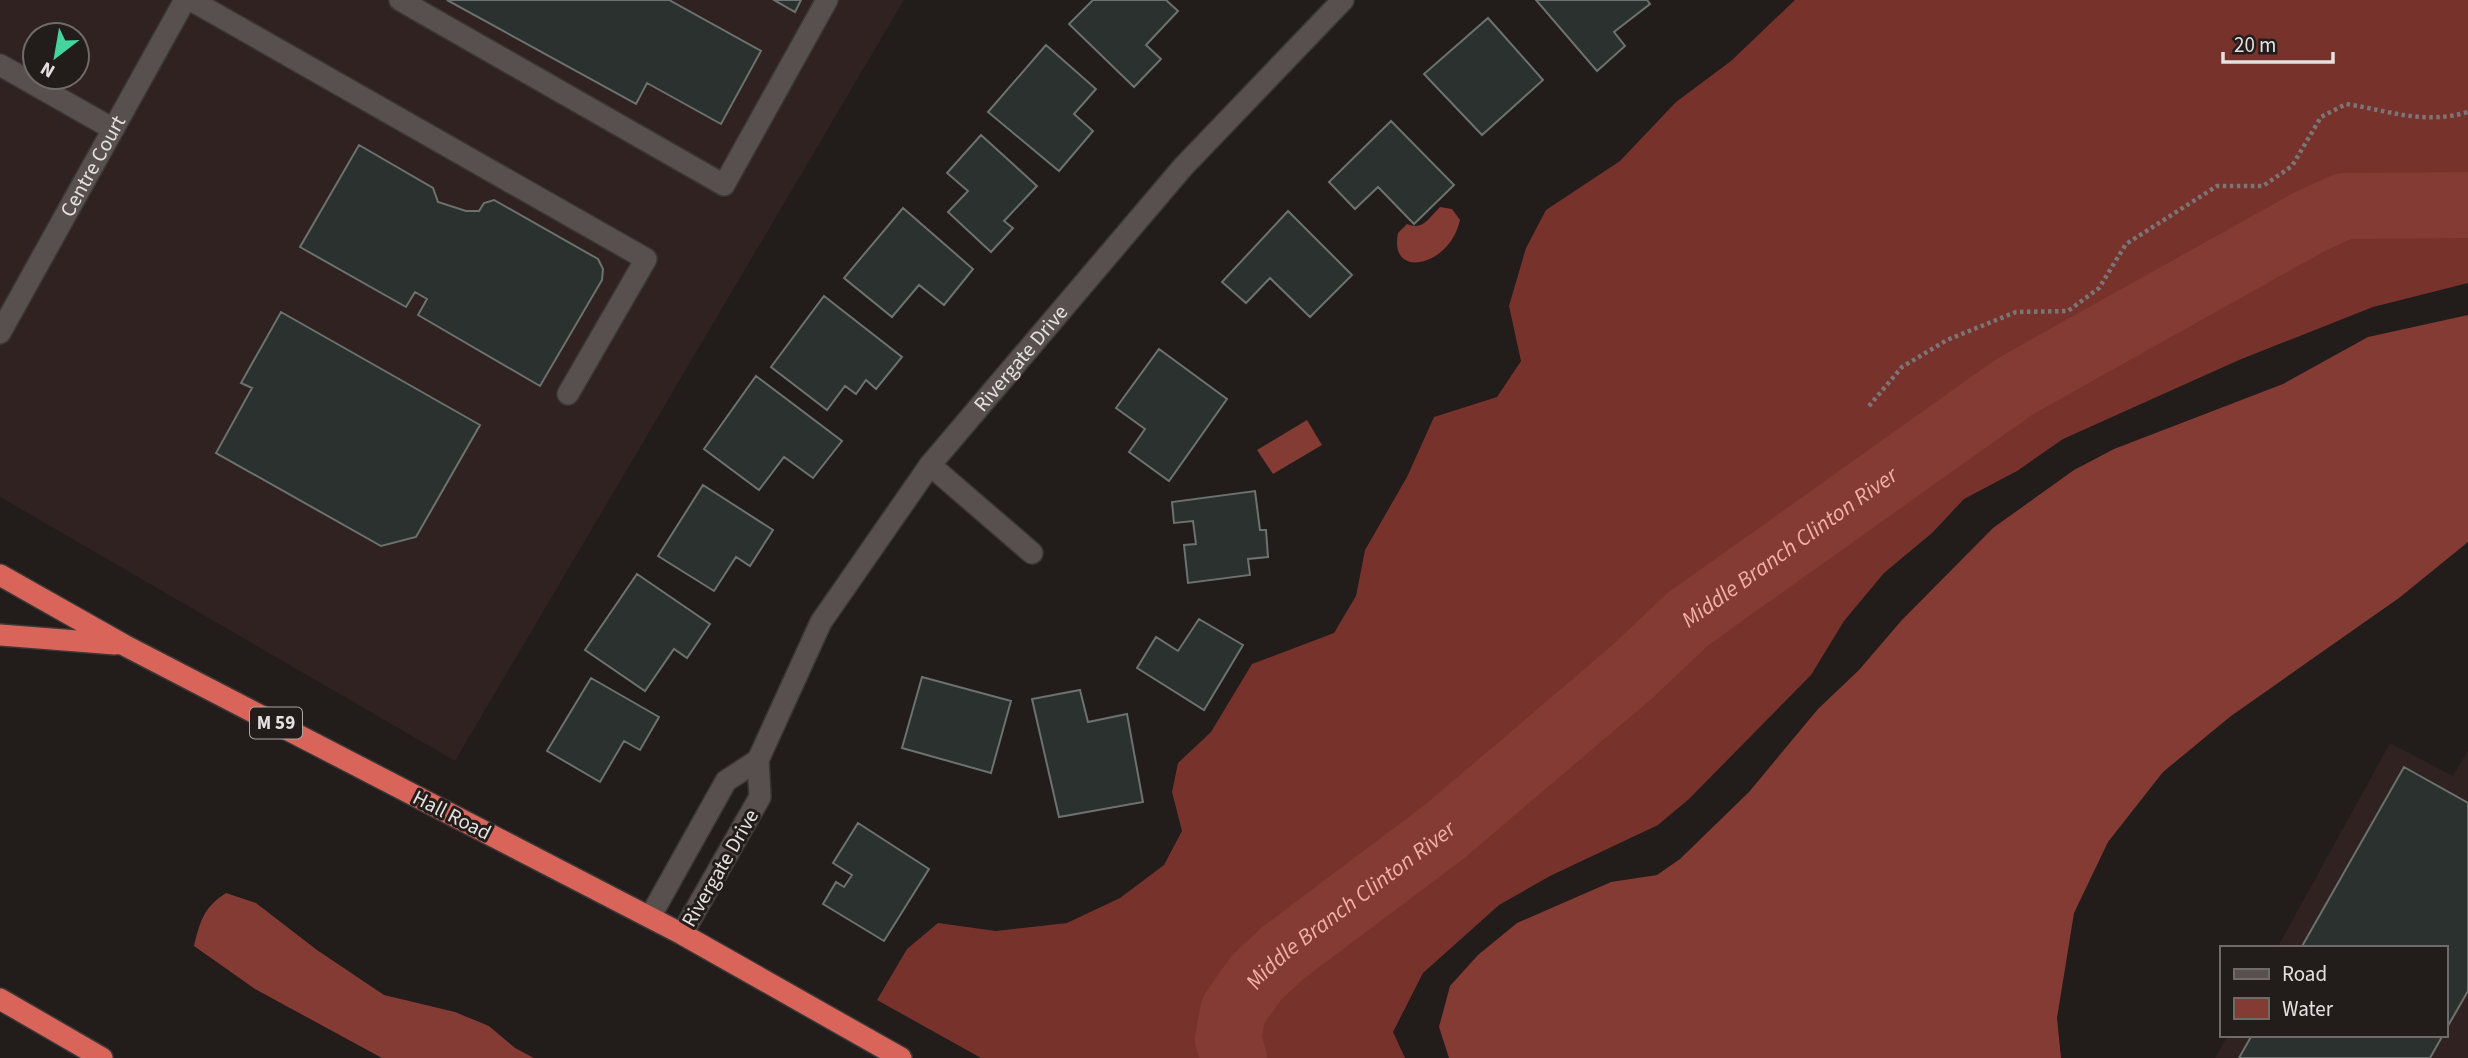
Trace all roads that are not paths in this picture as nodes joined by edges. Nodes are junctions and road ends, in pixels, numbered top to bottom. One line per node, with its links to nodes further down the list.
1 (184, 0): 7 (street, Centre Court)
2 (191, 0): 9 (street)
3 (400, 0): 4 (street)
4 (827, 0)
5 (1343, 0): 10 (street, Rivergate Drive)
6 (0, 65): 7 (street)
7 (113, 130): 8 (street, Centre Court)
8 (0, 333)
9 (568, 394)
10 (930, 465): 11 (street); 15 (street, Rivergate Drive)
11 (1032, 553)
12 (0, 575): 14 (highway, Hall Road / M 59)
13 (0, 635): 14 (highway)
14 (124, 645): 16 (highway, Hall Road / M 59)
15 (758, 760): 16 (street, Rivergate Drive); 17 (street, Rivergate Drive)
16 (650, 917): 17 (highway, Hall Road / M 59)
17 (682, 934): 20 (highway, Hall Road / M 59)
18 (0, 999): 19 (highway)
19 (102, 1058)
20 (901, 1058)

